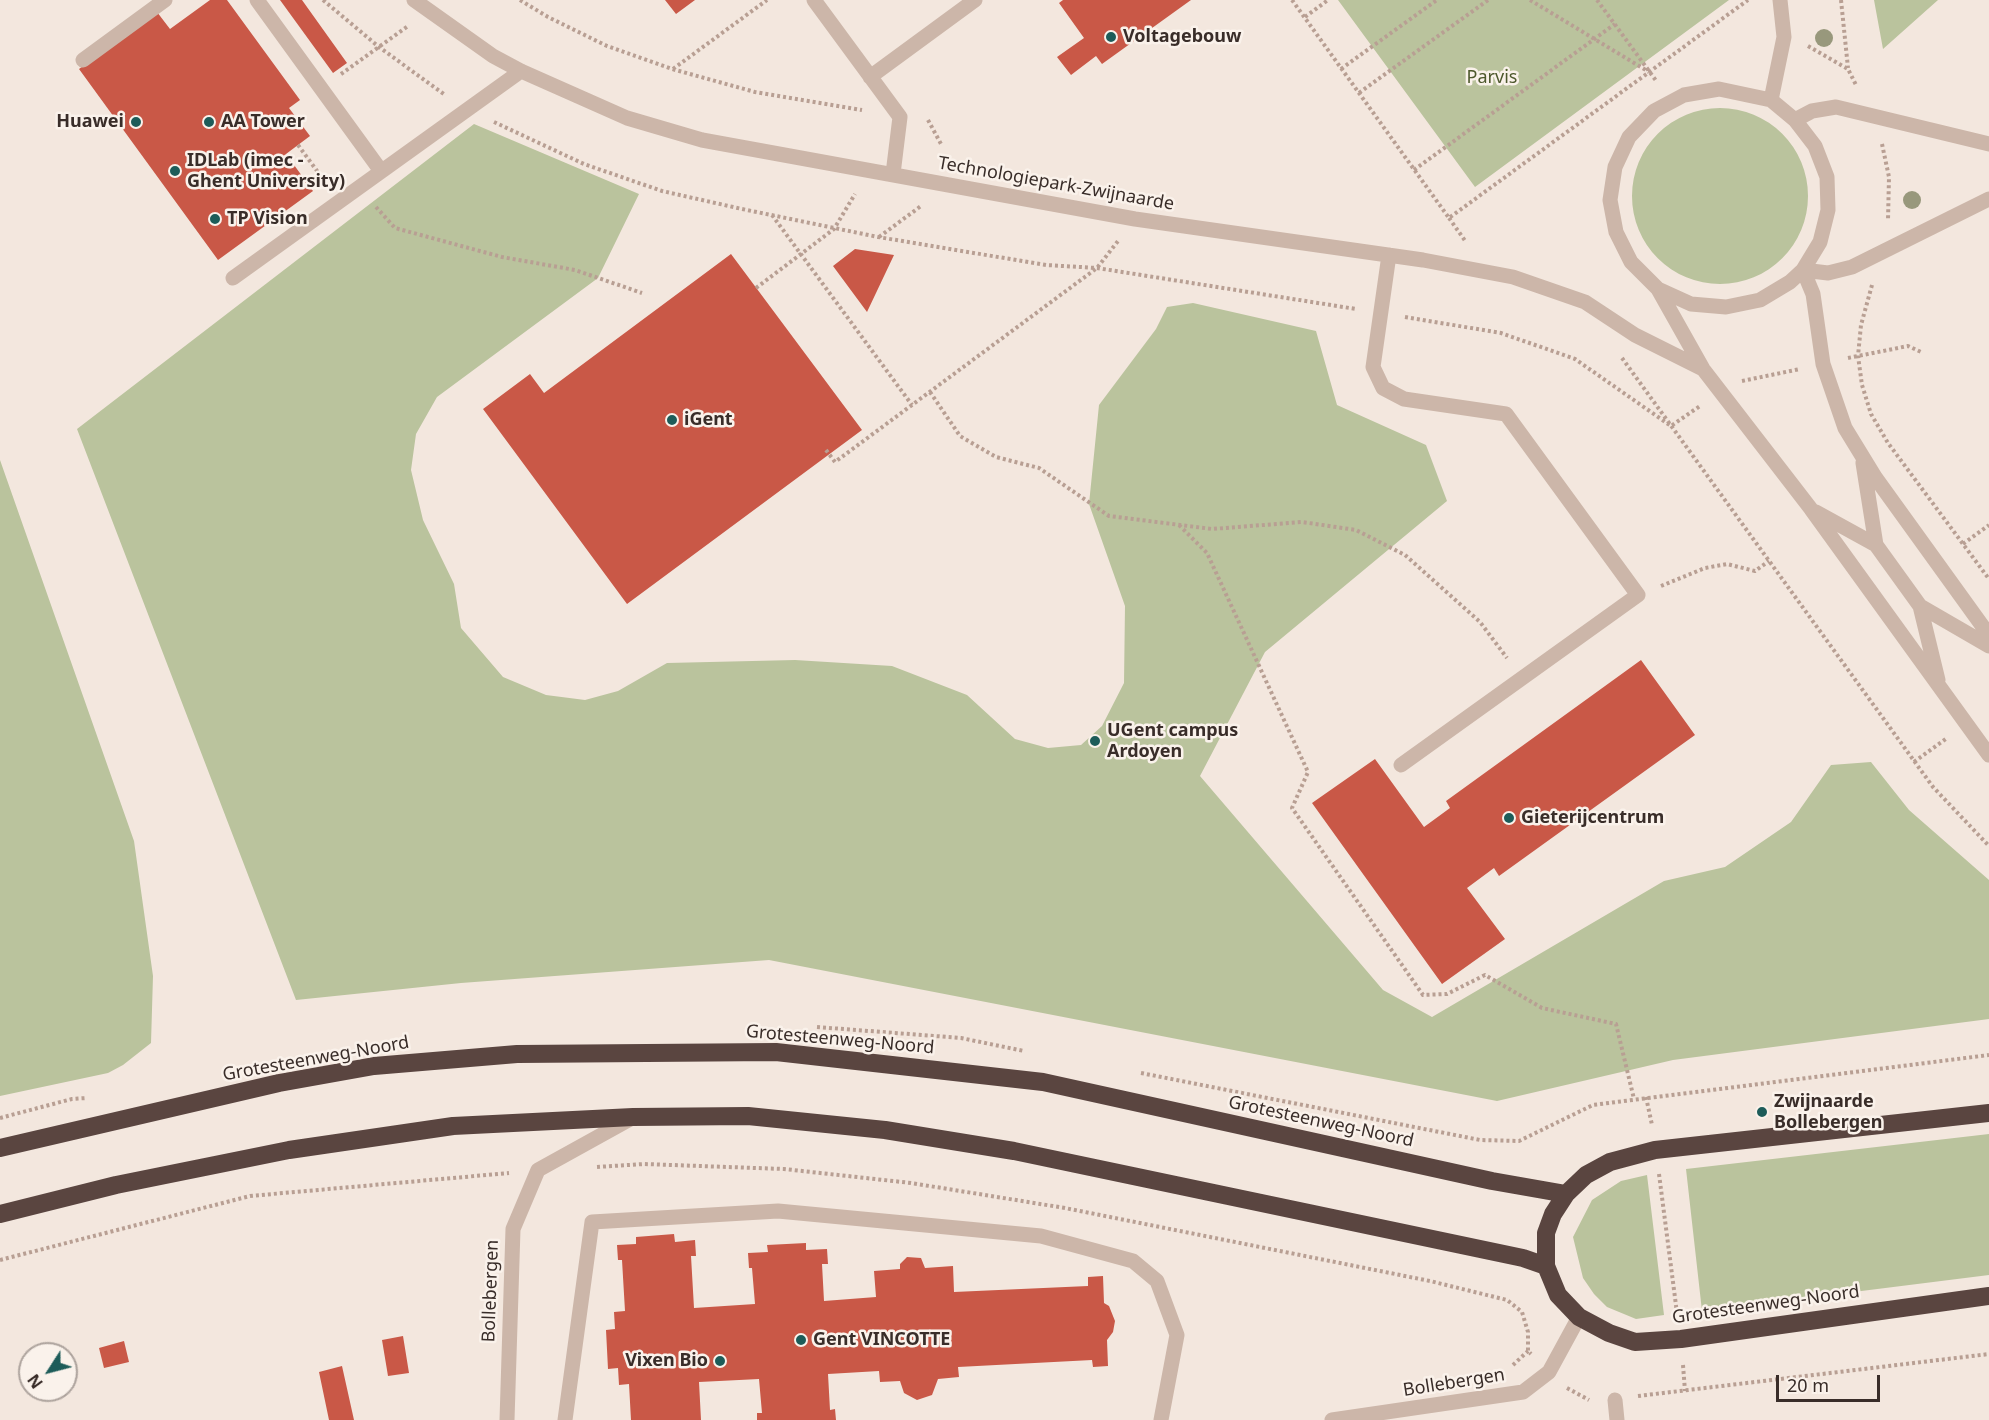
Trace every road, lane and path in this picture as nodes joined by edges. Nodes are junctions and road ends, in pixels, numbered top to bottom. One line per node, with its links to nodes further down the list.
1 (165, 0): 24 (street)
2 (257, 0): 31 (street)
3 (323, 0): 23 (path)
4 (414, 0): 18 (street, Technologiepark-Zwijnaarde)
5 (520, 0): 25 (path)
6 (767, 0): 25 (path)
7 (814, 0): 30 (street)
8 (975, 0): 30 (street)
9 (1292, 0): 19 (path)
10 (1328, 0): 19 (path)
11 (1437, 0): 26 (path)
12 (1488, 0): 32 (path)
13 (1530, 0): 22 (path)
14 (1597, 0): 20 (path)
15 (1748, 0): 29 (path)
16 (1780, 0): 21 (street)
17 (1841, 0): 27 (path)
18 (428, 11): 23 (path); 28 (street, Technologiepark-Zwijnaarde)
19 (1305, 17): 26 (path)
20 (1615, 24): 22 (path); 29 (path)
21 (1784, 37): 27 (path); 33 (street)
22 (1595, 39): 29 (path); 42 (path)
23 (379, 47): 31 (path); 35 (path)
24 (82, 60)
25 (672, 69): 36 (path)
26 (1341, 69): 32 (path)
27 (1848, 69): 37 (path)
28 (521, 71): 35 (street); 44 (street, Technologiepark-Zwijnaarde)
29 (1649, 72): 34 (path); 42 (path)
30 (870, 77): 45 (street)
31 (321, 89): 43 (street)
32 (1359, 93): 42 (path)
33 (1771, 100): 34 (street, Technologiepark-Zwijnaarde); 39 (street, Technologiepark-Zwijnaarde)
34 (1671, 102): 61 (street, Technologiepark-Zwijnaarde)
35 (468, 108): 43 (street); 49 (path)
36 (867, 111)
37 (1870, 113): 39 (street); 41 (street); 53 (path)
38 (928, 120): 40 (path)
39 (1796, 120): 58 (street, Technologiepark-Zwijnaarde)
40 (941, 144)
41 (1989, 144)
42 (1414, 170)
43 (381, 171): 46 (street)
44 (869, 171): 45 (street, Technologiepark-Zwijnaarde); 51 (path)
45 (893, 174): 50 (street, Technologiepark-Zwijnaarde)
46 (358, 188): 59 (street); 62 (path)
47 (1989, 198): 53 (street)
48 (923, 204): 52 (path)
49 (772, 215): 51 (path); 54 (path)
50 (1135, 219): 55 (street, Technologiepark-Zwijnaarde); 56 (path)
51 (834, 229): 52 (path); 54 (path)
52 (878, 237): 56 (path)
53 (1884, 251): 57 (street); 68 (path)
54 (801, 254): 60 (path); 73 (path)
55 (1389, 255): 70 (street, Technologiepark-Zwijnaarde); 84 (street)
56 (1097, 268): 64 (path); 71 (path)
57 (1842, 269): 58 (street); 63 (street)
58 (1803, 270): 61 (street, Technologiepark-Zwijnaarde); 63 (street, Technologiepark-Zwijnaarde)
59 (233, 278)
60 (756, 288)
61 (1658, 289): 70 (street, Technologiepark-Zwijnaarde)
62 (642, 293)
63 (1813, 294): 69 (street, Technologiepark-Zwijnaarde)
64 (1360, 310)
65 (1395, 316): 74 (path)
66 (1616, 349): 74 (path)
67 (1921, 352): 68 (path)
68 (1858, 356): 69 (path); 80 (path)
69 (1823, 364): 72 (path); 76 (street, Technologiepark-Zwijnaarde)
70 (1703, 369): 72 (street, Technologiepark-Zwijnaarde)
71 (930, 392): 73 (path); 78 (path)
72 (1720, 392): 74 (path); 77 (street, Technologiepark-Zwijnaarde)
73 (912, 405): 75 (path)
74 (1671, 426): 82 (path)
75 (826, 450)
76 (1862, 457): 81 (street, Technologiepark-Zwijnaarde); 86 (street, Technologiepark-Zwijnaarde)
77 (1811, 510): 81 (street, Technologiepark-Zwijnaarde); 89 (street, Technologiepark-Zwijnaarde)
78 (1179, 525): 88 (path); 94 (path)
79 (1989, 525): 80 (path)
80 (1963, 544): 83 (path)
81 (1876, 545): 85 (street, Technologiepark-Zwijnaarde)
82 (1769, 561): 84 (path); 92 (path)
83 (1989, 579)
84 (1638, 595): 88 (street)
85 (1920, 606): 87 (street, Technologiepark-Zwijnaarde); 89 (street, Technologiepark-Zwijnaarde)
86 (1989, 635)
87 (1989, 646)
88 (1522, 678): 91 (street)
89 (1940, 688): 90 (street, Technologiepark-Zwijnaarde)
90 (1989, 754)
91 (1401, 765)
92 (1989, 846)
93 (1989, 1056): 98 (path)
94 (1634, 1099)
95 (1989, 1113): 98 (highway, Grotesteenweg-Noord)
96 (633, 1117): 100 (highway); 101 (highway); 107 (street, Bollebergen)
97 (0, 1148): 99 (highway, Grotesteenweg-Noord)
98 (1655, 1150): 99 (highway, Grotesteenweg-Noord); 104 (path)
99 (1566, 1194): 101 (highway, Grotesteenweg-Noord)
100 (0, 1214)
101 (1546, 1266): 103 (highway, Grotesteenweg-Noord)
102 (1989, 1296): 104 (highway, Grotesteenweg-Noord)
103 (1579, 1317): 104 (highway, Grotesteenweg-Noord); 110 (street, Bollebergen)
104 (1681, 1339): 105 (path)
105 (1989, 1354)
106 (1615, 1400): 111 (street)
107 (507, 1420)
108 (565, 1420): 109 (street)
109 (1161, 1420)
110 (1332, 1420)
111 (1617, 1420)

